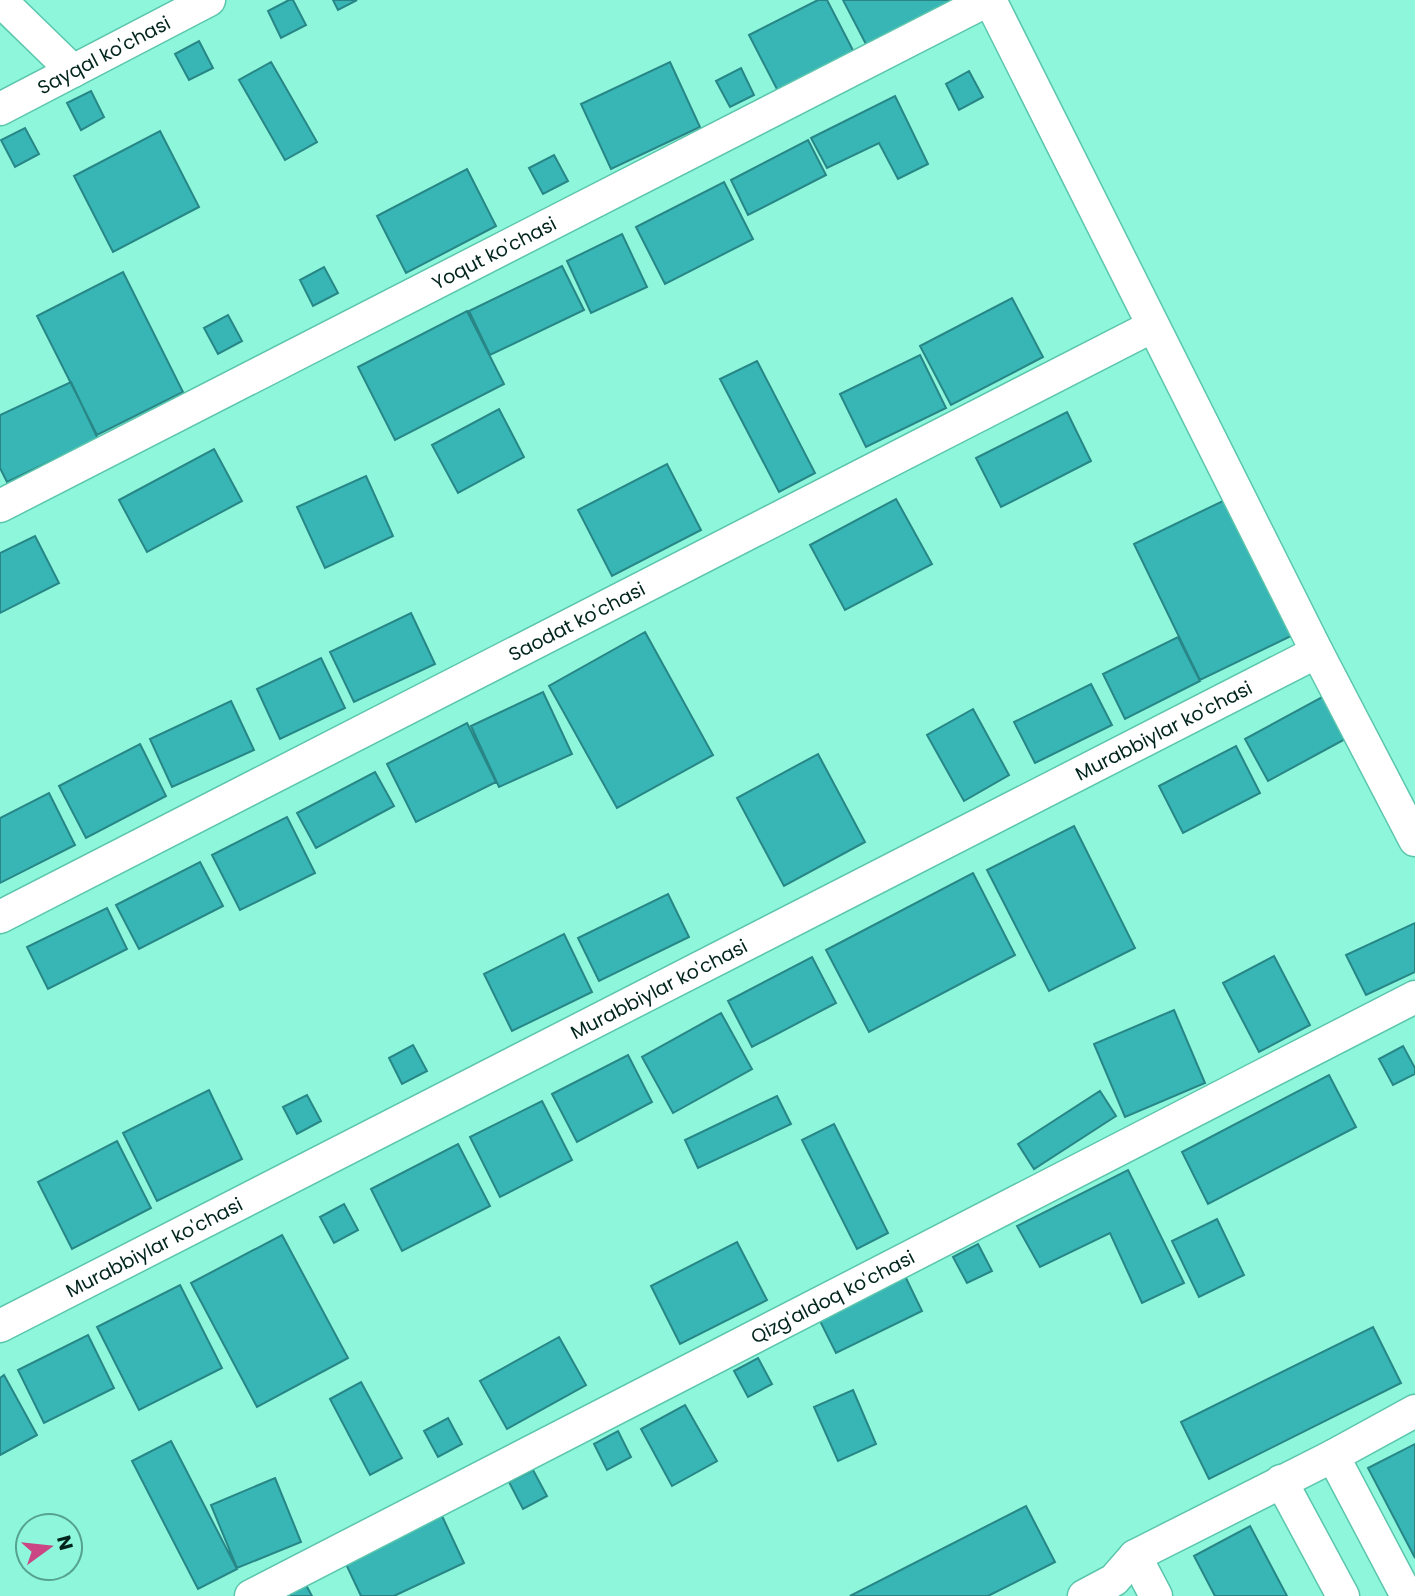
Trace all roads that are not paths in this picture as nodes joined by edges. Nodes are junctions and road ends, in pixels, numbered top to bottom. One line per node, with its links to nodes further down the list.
1 (1, 0): 4 (street)
2 (209, 0): 4 (street, Sayqal ko'chasi)
3 (988, 0): 6 (street); 7 (street, Yoqut ko'chasi)
4 (74, 71): 5 (street, Sayqal ko'chasi)
5 (0, 109)
6 (1153, 326): 8 (street); 10 (street, Saodat ko'chasi)
7 (0, 506)
8 (1317, 652): 9 (street); 12 (street, Murabbiylar ko'chasi)
9 (1415, 840)
10 (0, 917)
11 (1415, 997): 17 (street, Qizg'aldoq ko'chasi)
12 (0, 1326)
13 (1415, 1411): 14 (street)
14 (1333, 1455): 15 (street); 21 (street)
15 (1280, 1481): 16 (street); 20 (street)
16 (1135, 1556): 18 (street); 19 (street)
17 (251, 1596)
18 (1084, 1596)
19 (1156, 1596)
20 (1343, 1596)
21 (1407, 1596)

